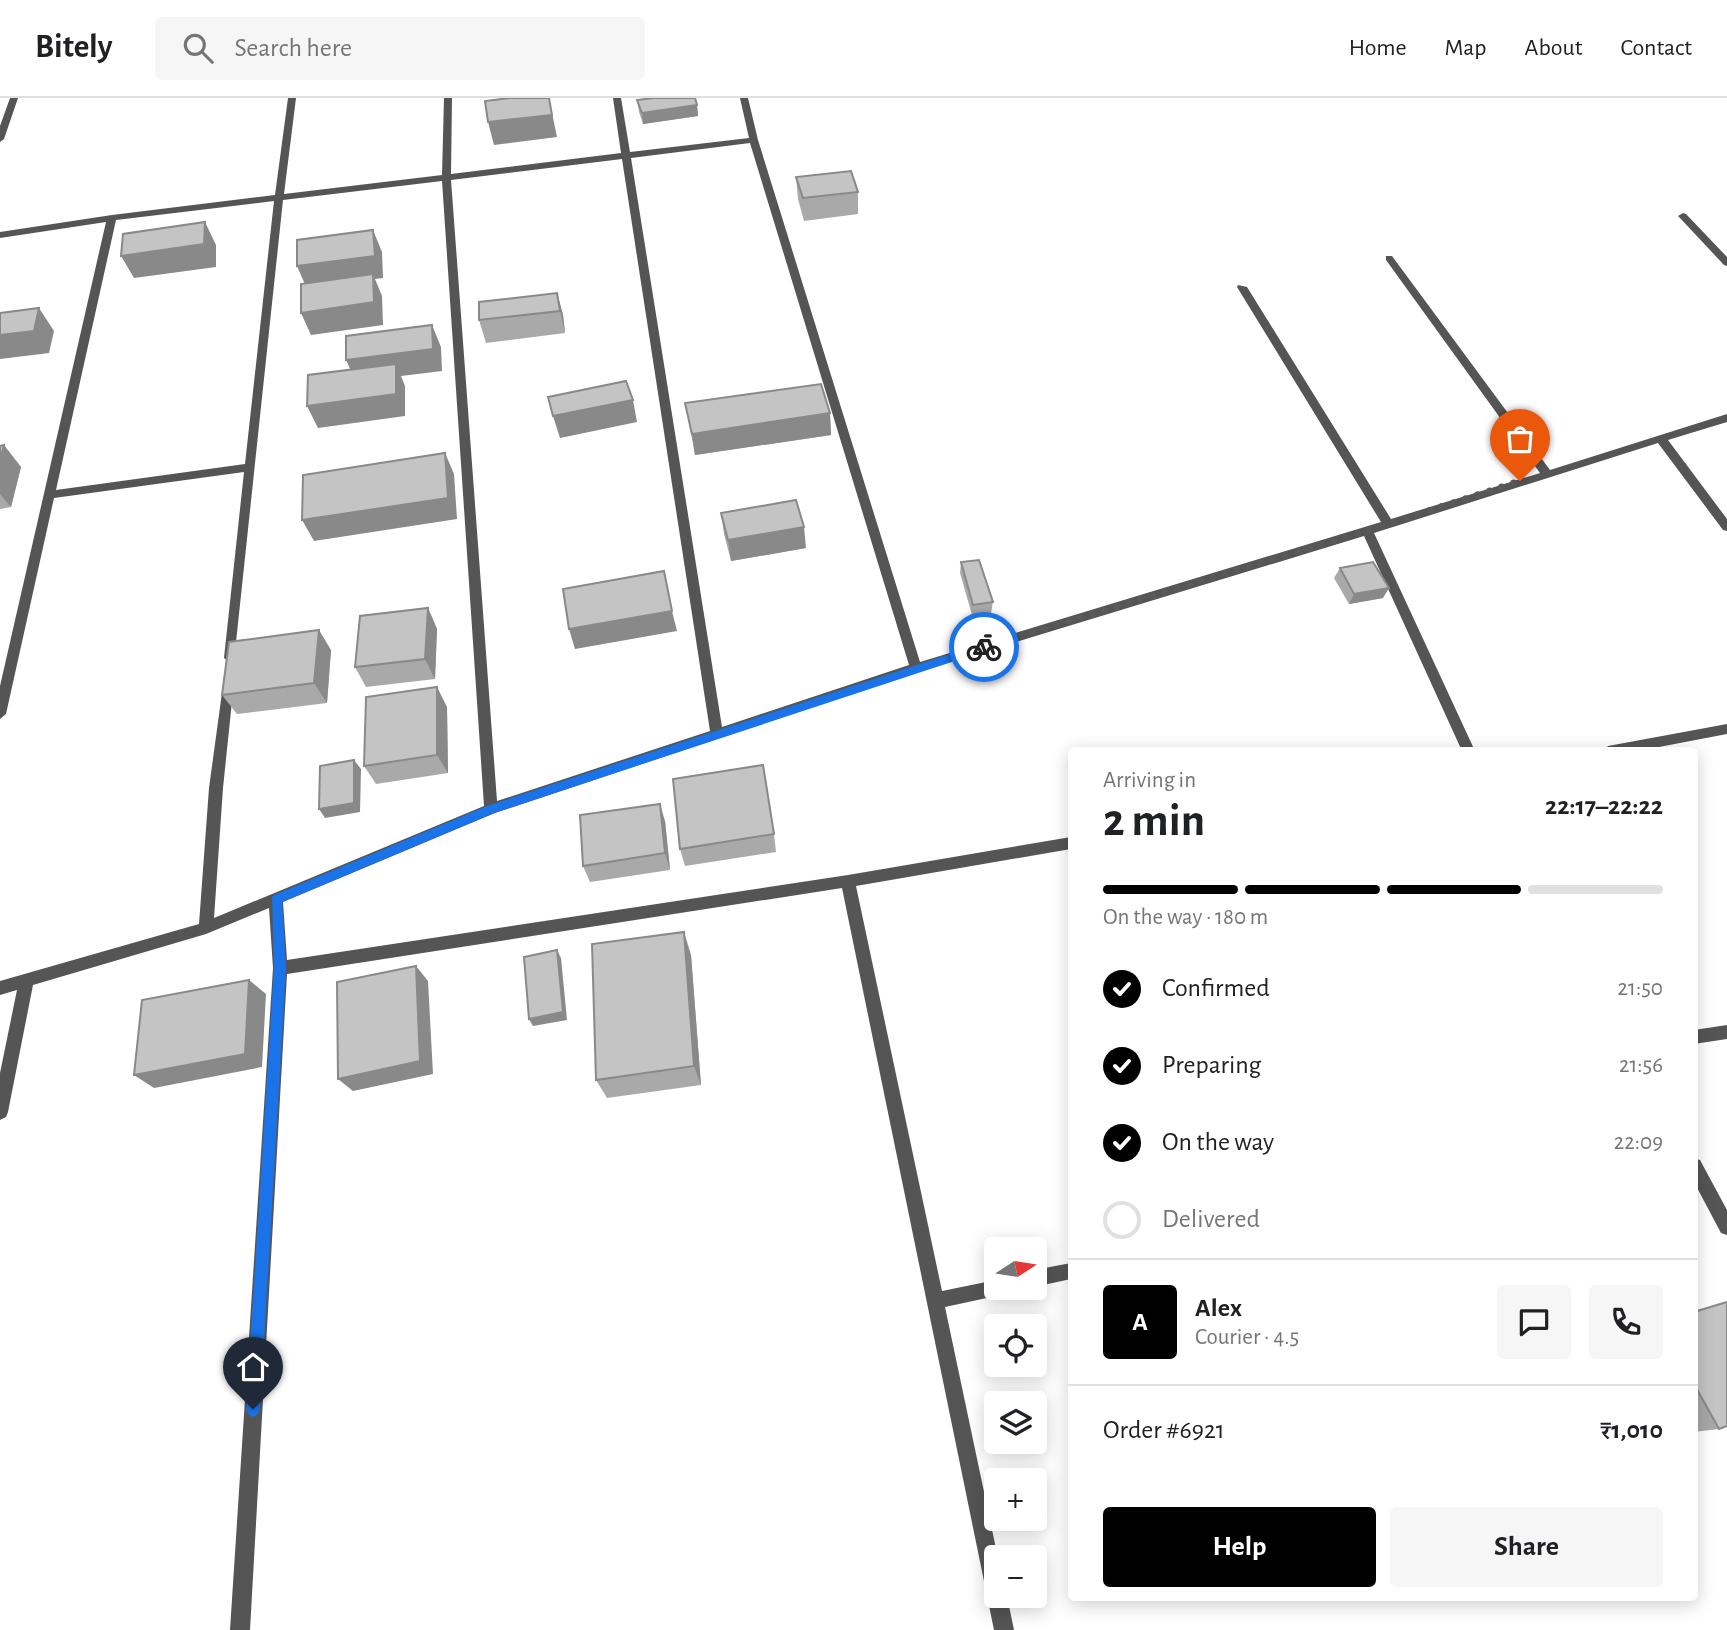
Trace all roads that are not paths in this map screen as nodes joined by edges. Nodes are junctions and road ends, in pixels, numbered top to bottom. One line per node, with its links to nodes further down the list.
1 (14, 98): 6 (street)
2 (292, 98): 10 (street)
3 (448, 98): 9 (street)
4 (617, 98): 8 (street)
5 (744, 98): 7 (street)
6 (0, 139)
7 (754, 141): 8 (street); 25 (street)
8 (626, 154): 9 (street); 28 (street)
9 (446, 178): 10 (street); 31 (street)
10 (279, 198): 12 (street); 19 (street)
11 (1684, 216): 15 (street)
12 (112, 218): 13 (street); 21 (street)
13 (0, 234)
14 (1389, 258): 20 (street)
15 (1727, 263)
16 (1242, 287): 22 (street)
17 (1727, 418): 18 (street)
18 (1661, 439): 20 (street); 23 (street)
19 (251, 467): 21 (street); 35 (street)
20 (1546, 473): 22 (street)
21 (50, 495): 26 (street)
22 (1388, 524): 24 (street)
23 (1727, 527)
24 (1367, 531): 25 (street); 29 (street)
25 (916, 668): 28 (street)
26 (0, 715)
27 (1727, 729): 30 (street)
28 (718, 735): 31 (street)
29 (1467, 747)
30 (1630, 747)
31 (491, 809): 34 (street)
32 (1068, 844): 33 (street)
33 (848, 881): 36 (street); 47 (street)
34 (276, 899): 35 (street); 36 (street)
35 (206, 928): 37 (street)
36 (280, 968): 50 (street)
37 (26, 982): 38 (street); 41 (street)
38 (0, 988)
39 (1727, 1032): 40 (street)
40 (1698, 1036)
41 (0, 1112)
42 (1698, 1173): 43 (street)
43 (1727, 1227)
44 (1068, 1272): 45 (street)
45 (1047, 1276)
46 (984, 1290): 47 (street)
47 (935, 1301): 48 (street)
48 (986, 1545)
49 (999, 1608): 51 (street)
50 (240, 1630)
51 (1004, 1630)

